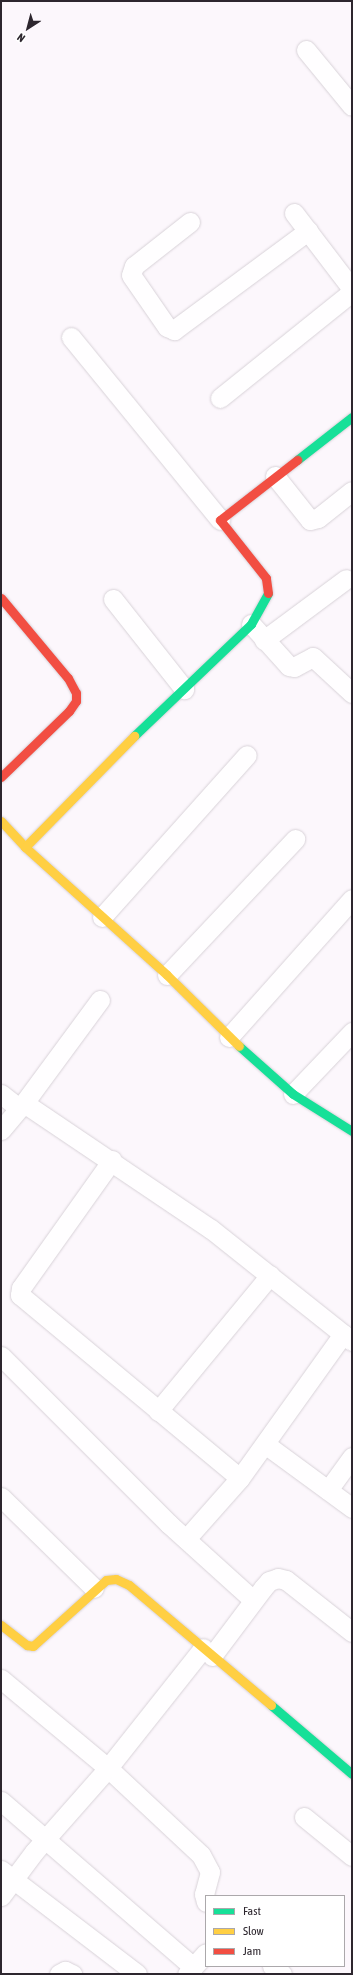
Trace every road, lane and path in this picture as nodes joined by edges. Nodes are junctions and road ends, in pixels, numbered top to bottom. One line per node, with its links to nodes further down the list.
1 (306, 50): 2 (street)
2 (352, 106)
3 (294, 213): 5 (street)
4 (190, 222): 5 (street)
5 (308, 231): 6 (street)
6 (352, 289)
7 (352, 292): 9 (street)
8 (71, 338): 13 (street)
9 (220, 398)
10 (352, 417): 11 (street)
11 (275, 476): 12 (street); 13 (street)
12 (352, 491)
13 (220, 520): 17 (street)
14 (350, 580): 18 (street)
15 (1, 598): 22 (street)
16 (113, 599): 19 (street)
17 (251, 624): 18 (street); 19 (street)
18 (264, 640): 20 (street)
19 (184, 689): 25 (street)
20 (352, 693)
21 (247, 755): 27 (street)
22 (1, 777)
23 (1, 821): 25 (street)
24 (295, 839): 28 (street)
25 (25, 847): 27 (street)
26 (352, 899): 31 (street)
27 (102, 917): 28 (street)
28 (167, 975): 31 (street)
29 (100, 1000): 34 (street)
30 (352, 1032): 33 (street)
31 (229, 1037): 33 (street)
32 (1, 1094): 34 (street)
33 (294, 1094): 36 (street)
34 (22, 1106): 35 (street); 37 (street)
35 (1, 1130)
36 (352, 1131)
37 (112, 1160): 38 (street); 41 (street)
38 (270, 1275): 39 (street); 41 (street)
39 (348, 1337): 42 (street)
40 (1, 1356): 48 (street)
41 (158, 1411): 44 (street)
42 (265, 1444): 44 (street); 45 (street)
43 (352, 1457): 45 (street)
44 (240, 1478): 48 (street)
45 (328, 1490): 47 (street)
46 (1, 1497): 49 (street)
47 (352, 1508)
48 (186, 1539): 50 (street)
49 (94, 1588): 51 (street); 53 (street)
50 (253, 1600): 52 (street); 53 (street)
51 (2, 1630)
52 (352, 1632)
53 (208, 1652): 55 (street); 56 (street)
54 (1, 1679): 55 (street)
55 (108, 1768): 59 (street); 63 (street)
56 (352, 1773)
57 (1, 1801): 59 (street)
58 (304, 1817): 60 (street)
59 (44, 1840): 61 (street); 66 (street)
60 (352, 1856)
61 (7, 1875): 62 (street); 69 (street)
62 (1, 1896)
63 (205, 1898)
64 (205, 1954): 66 (street)
65 (273, 1967): 70 (street)
66 (190, 1971)
67 (59, 1974): 68 (street)
68 (72, 1974)
69 (137, 1974)
70 (282, 1974)

